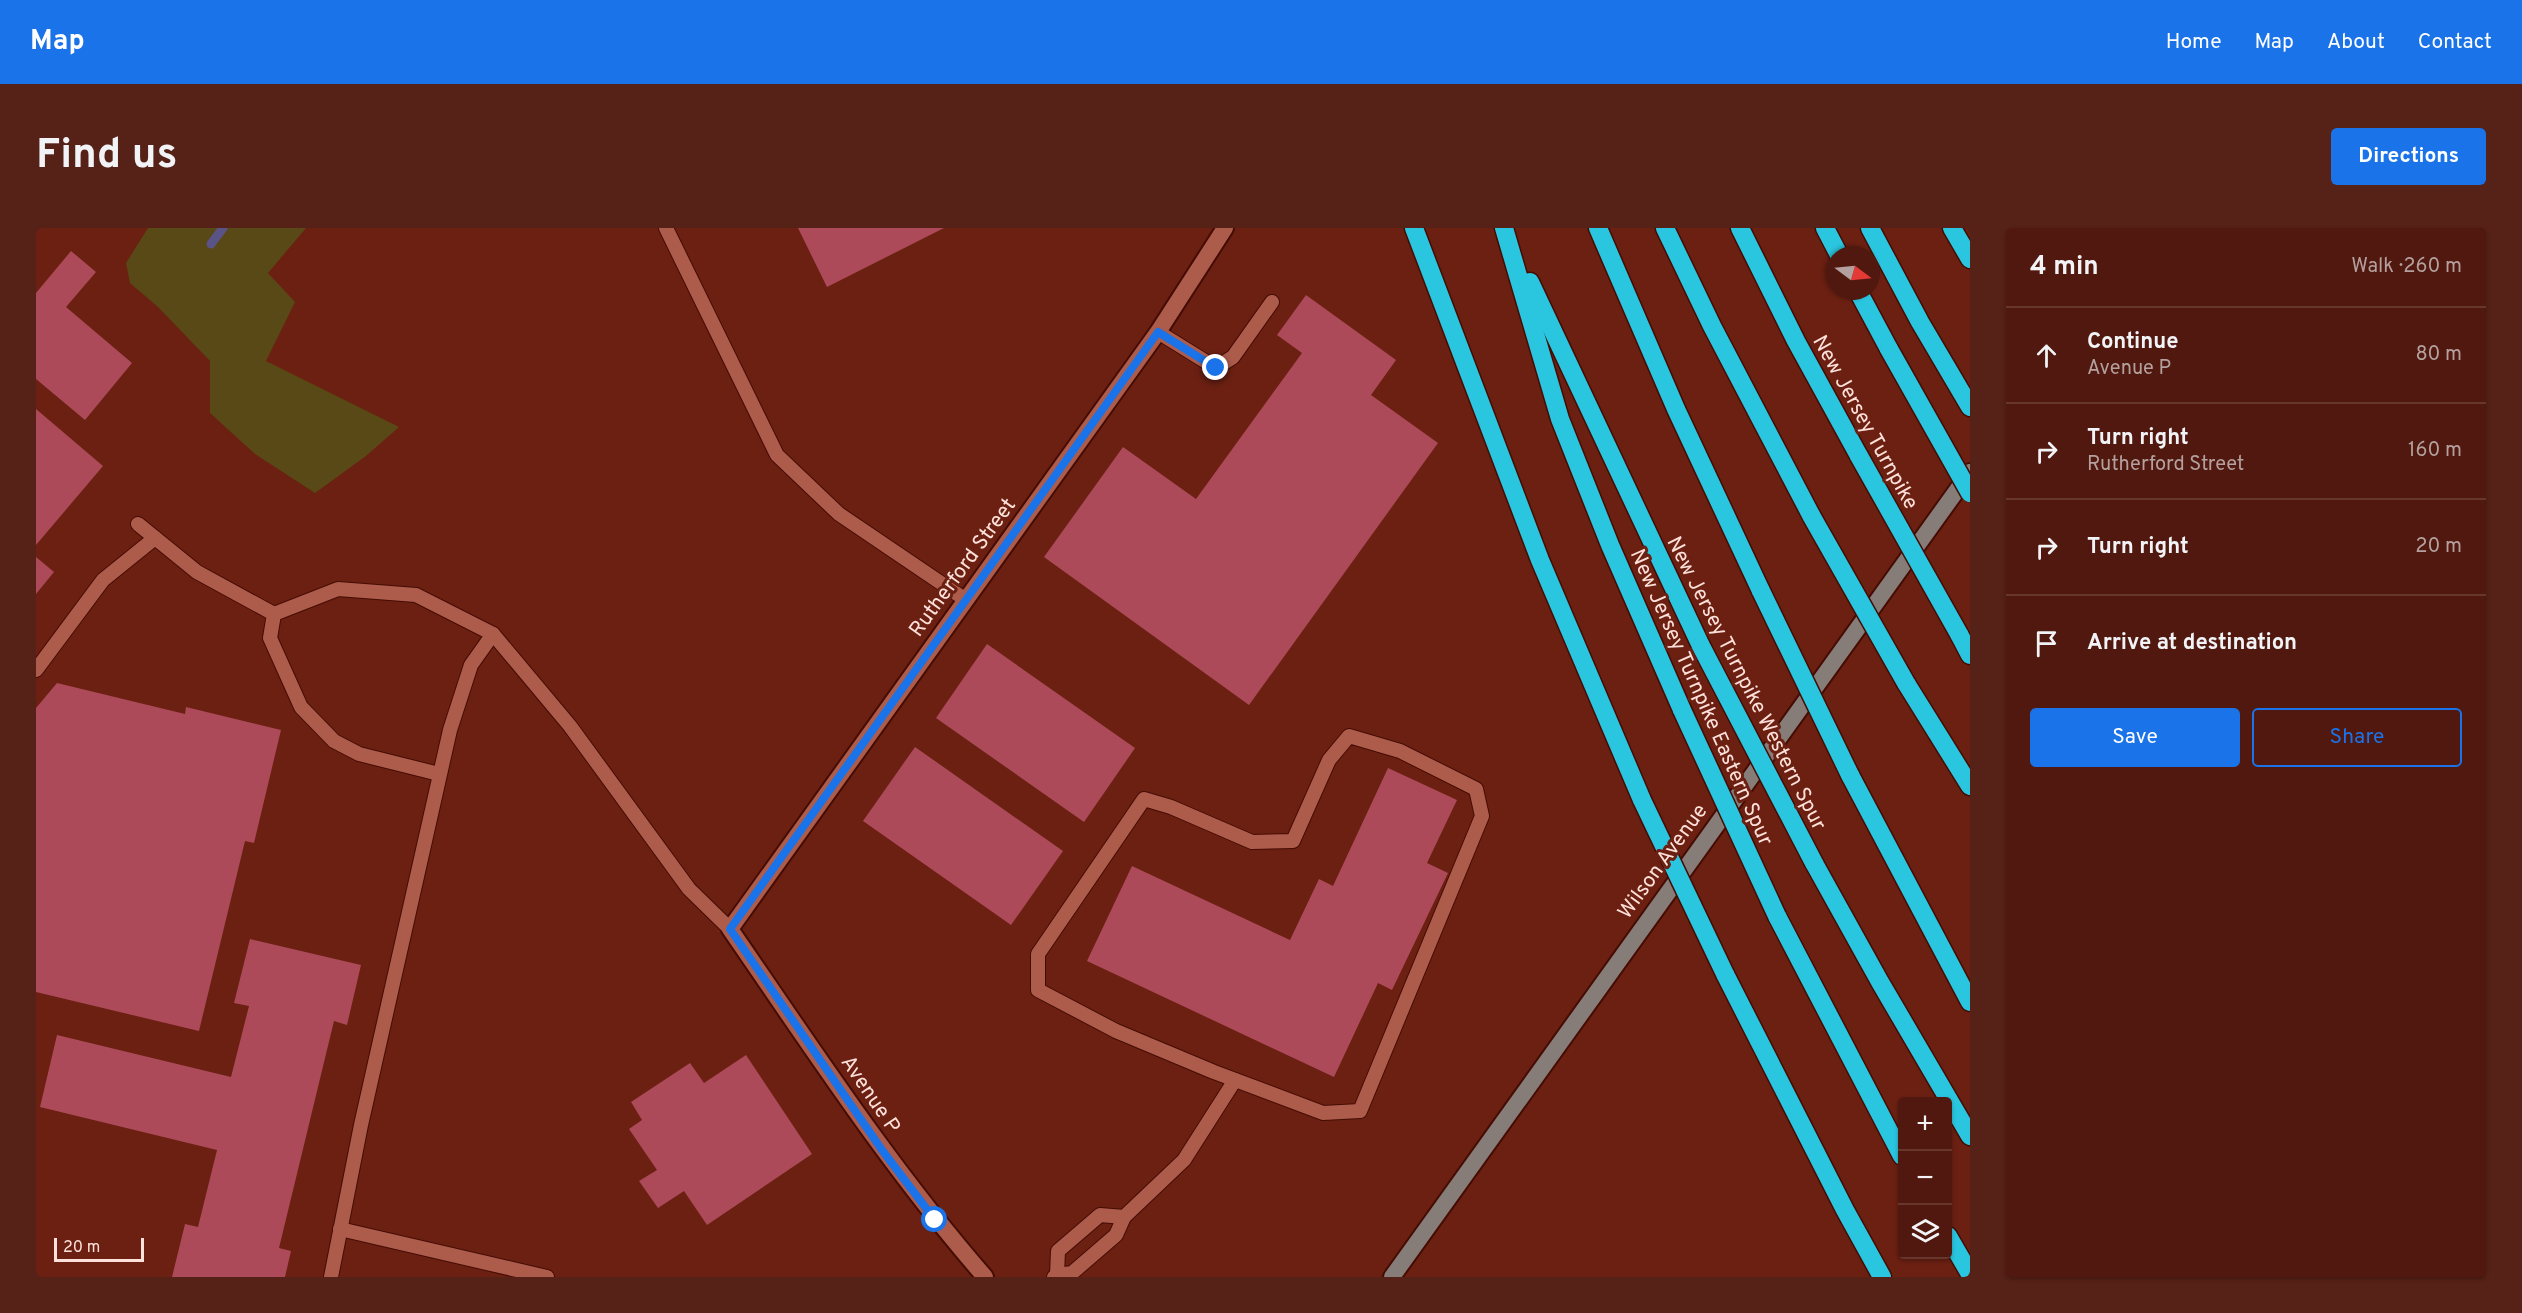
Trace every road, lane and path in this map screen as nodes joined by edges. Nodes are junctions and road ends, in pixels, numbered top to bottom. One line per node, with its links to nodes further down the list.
1 (666, 228): 21 (lane)
2 (1225, 228): 15 (street, Rutherford Street)
3 (1414, 228): 43 (highway, bridge)
4 (1598, 228): 30 (highway, bridge)
5 (1665, 228): 28 (highway, bridge)
6 (1740, 228): 24 (highway, New Jersey Turnpike, bridge)
7 (1825, 228): 11 (highway)
8 (1870, 228): 16 (highway)
9 (1952, 228): 12 (highway)
10 (1506, 233): 32 (highway, New Jersey Turnpike Western Spur, bridge); 33 (highway, New Jersey Turnpike Eastern Spur, bridge)
11 (1834, 246)
12 (1970, 259)
13 (1863, 300): 18 (highway, bridge)
14 (1272, 302): 15 (lane)
15 (1158, 332): 21 (street, Rutherford Street)
16 (1970, 407)
17 (1970, 472): 42 (main road, Wilson Avenue)
18 (1970, 493)
19 (138, 524): 20 (lane)
20 (155, 538): 22 (lane); 26 (lane)
21 (966, 600): 29 (street, Rutherford Street)
22 (274, 614): 23 (lane); 27 (lane)
23 (493, 634): 27 (lane); 29 (lane)
24 (1964, 640): 25 (highway)
25 (1970, 655)
26 (36, 670)
27 (440, 774): 35 (lane)
28 (1970, 786)
29 (730, 929): 41 (street, Avenue P)
30 (1970, 1002)
31 (1235, 1080): 31 (lane); 34 (lane)
32 (1970, 1136)
33 (1899, 1151)
34 (1124, 1217): 38 (lane); 38 (lane)
35 (340, 1229): 39 (lane); 40 (lane)
36 (1952, 1244): 37 (highway)
37 (1970, 1274)
38 (1055, 1276)
39 (331, 1277)
40 (547, 1277)
41 (985, 1277)
42 (1392, 1277)
43 (1882, 1277)

